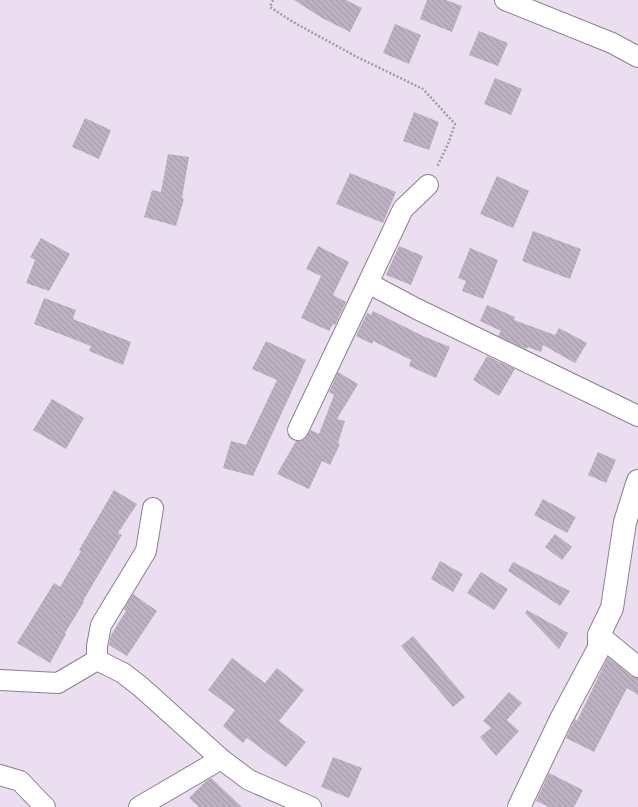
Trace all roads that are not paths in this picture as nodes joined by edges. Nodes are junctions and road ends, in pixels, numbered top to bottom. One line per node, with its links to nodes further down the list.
1 (505, 0): 2 (street)
2 (638, 57)
3 (428, 185): 4 (street)
4 (368, 283): 5 (street); 6 (street)
5 (638, 416)
6 (298, 430)
7 (638, 481): 9 (street)
8 (153, 508): 10 (street)
9 (599, 635): 11 (street); 18 (street)
10 (98, 660): 12 (street); 13 (street)
11 (638, 667)
12 (0, 680)
13 (221, 759): 16 (street); 17 (street)
14 (0, 775): 15 (street)
15 (45, 807)
16 (140, 807)
17 (311, 807)
18 (520, 807)

